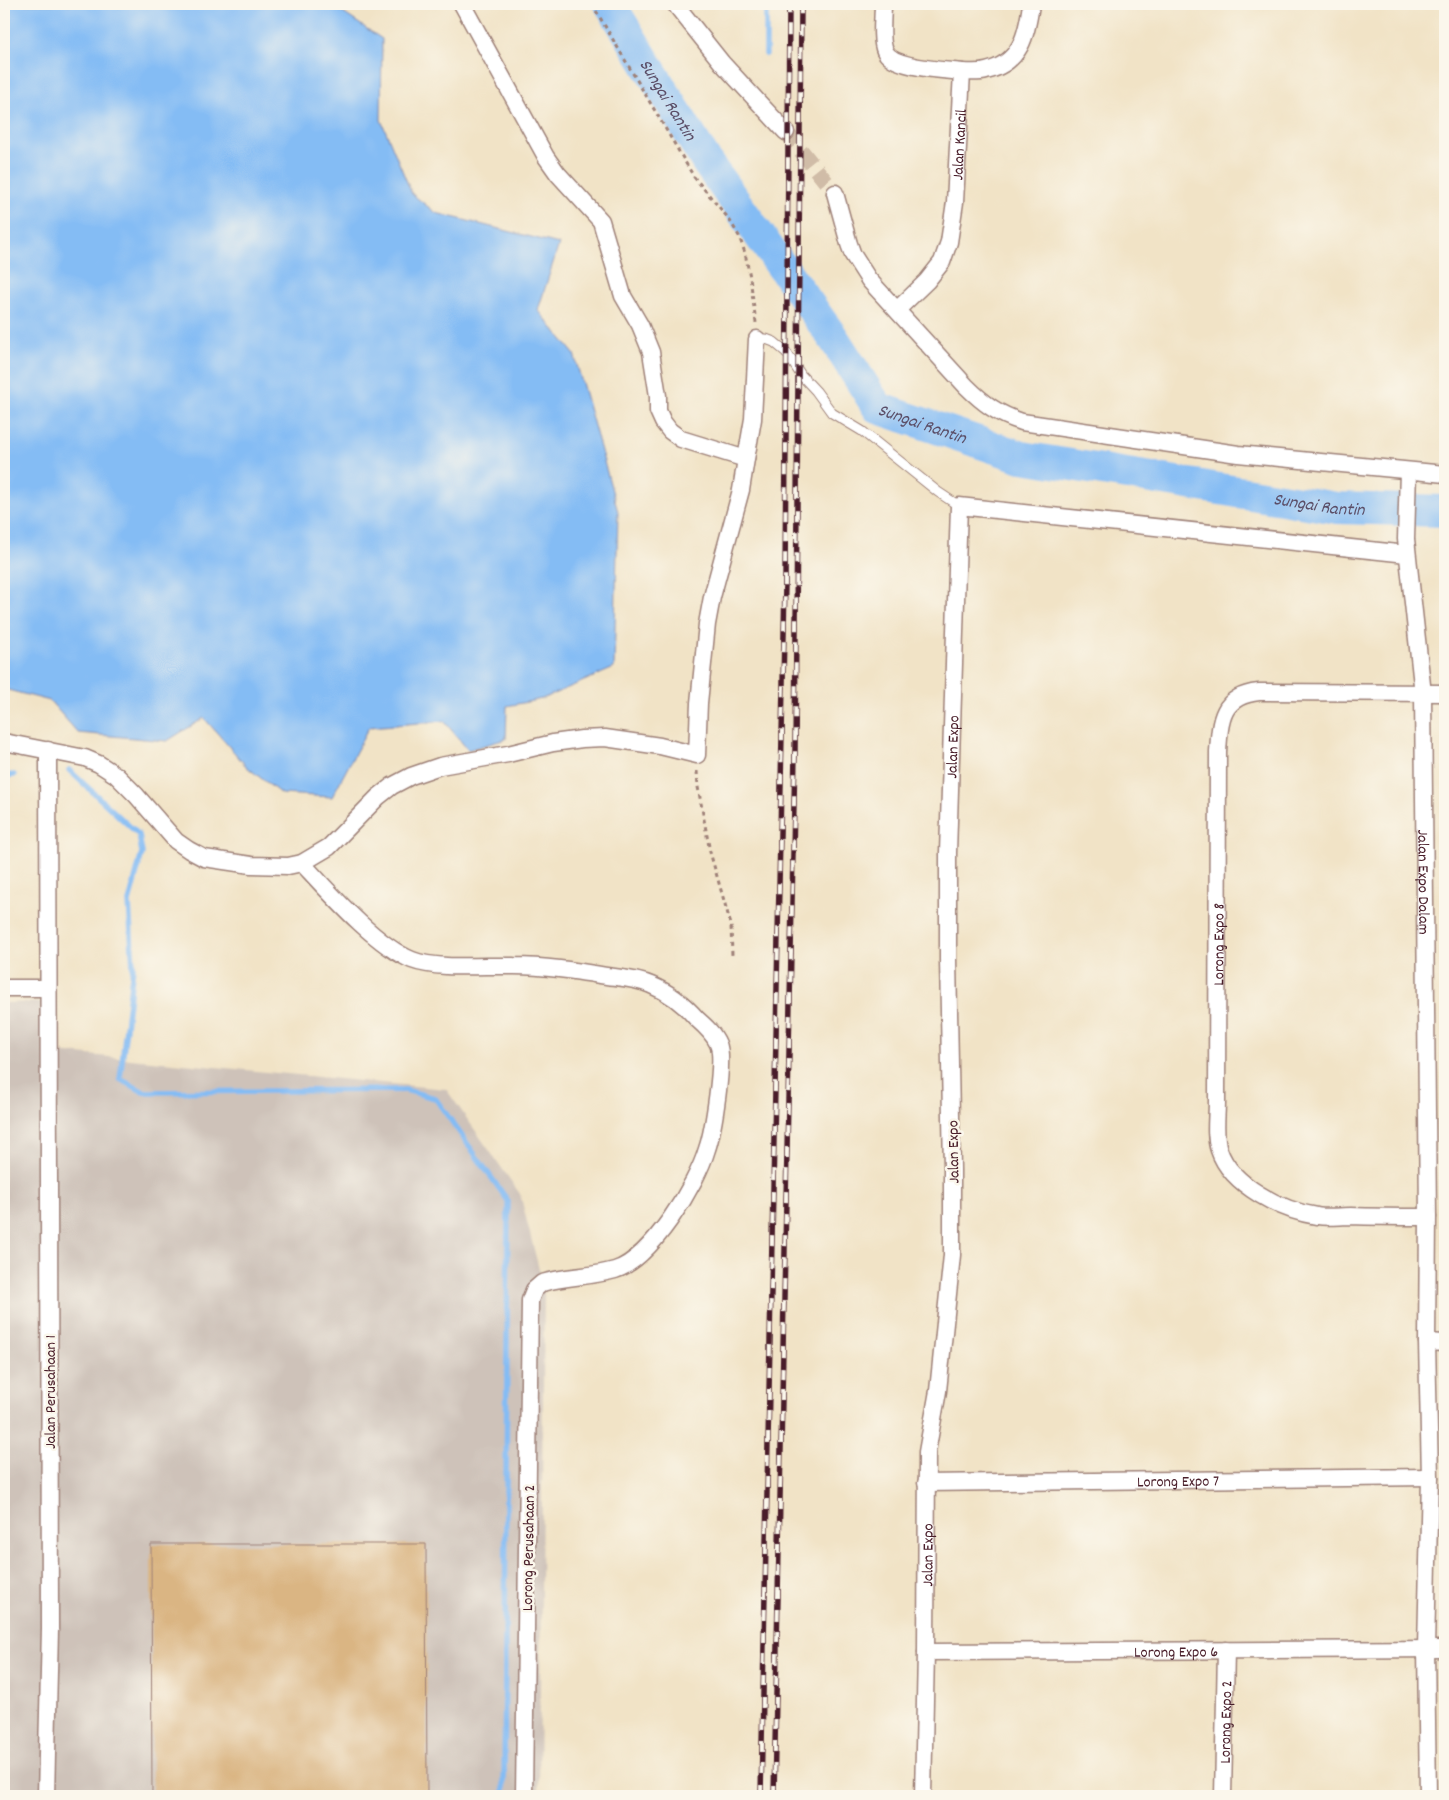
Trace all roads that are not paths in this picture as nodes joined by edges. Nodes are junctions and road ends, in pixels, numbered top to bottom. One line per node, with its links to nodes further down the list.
1 (462, 4): 10 (street)
2 (675, 4): 6 (street)
3 (883, 4): 5 (street)
4 (1031, 4): 5 (street)
5 (962, 72): 8 (street, Jalan Kancil)
6 (786, 132)
7 (835, 192): 8 (street)
8 (897, 310): 11 (street)
9 (758, 340): 10 (street); 13 (lane)
10 (746, 460): 19 (street)
11 (1408, 471): 12 (street); 14 (street, Jalan Expo Dalam)
12 (1445, 474)
13 (959, 506): 14 (street); 26 (street, Jalan Expo)
14 (1406, 547): 16 (street, Jalan Expo Dalam)
15 (1445, 693): 16 (street, Lorong Expo 8)
16 (1423, 694): 22 (street, Jalan Expo Dalam); 22 (street, Lorong Expo 8)
17 (4, 742): 18 (street)
18 (48, 750): 19 (street); 21 (street, Jalan Perusahaan 1)
19 (302, 863): 32 (street, Lorong Perusahaan 2)
20 (4, 988): 21 (street)
21 (48, 988): 31 (street, Jalan Perusahaan 1)
22 (1428, 1217): 23 (street, Jalan Expo Dalam)
23 (1427, 1342): 24 (street); 25 (street, Jalan Expo Dalam)
24 (1445, 1343)
25 (1430, 1477): 26 (street, Lorong Expo 7); 27 (street, Jalan Expo Dalam)
26 (926, 1483): 30 (street, Jalan Expo)
27 (1426, 1648): 28 (street, Lorong Expo 6); 29 (street, Lorong Expo 6); 35 (street, Jalan Expo Dalam)
28 (1445, 1649)
29 (1226, 1650): 30 (street, Lorong Expo 6); 34 (street, Lorong Expo 2)
30 (926, 1652): 33 (street, Jalan Expo)
31 (46, 1796)
32 (524, 1796)
33 (923, 1796)
34 (1224, 1796)
35 (1428, 1796)

